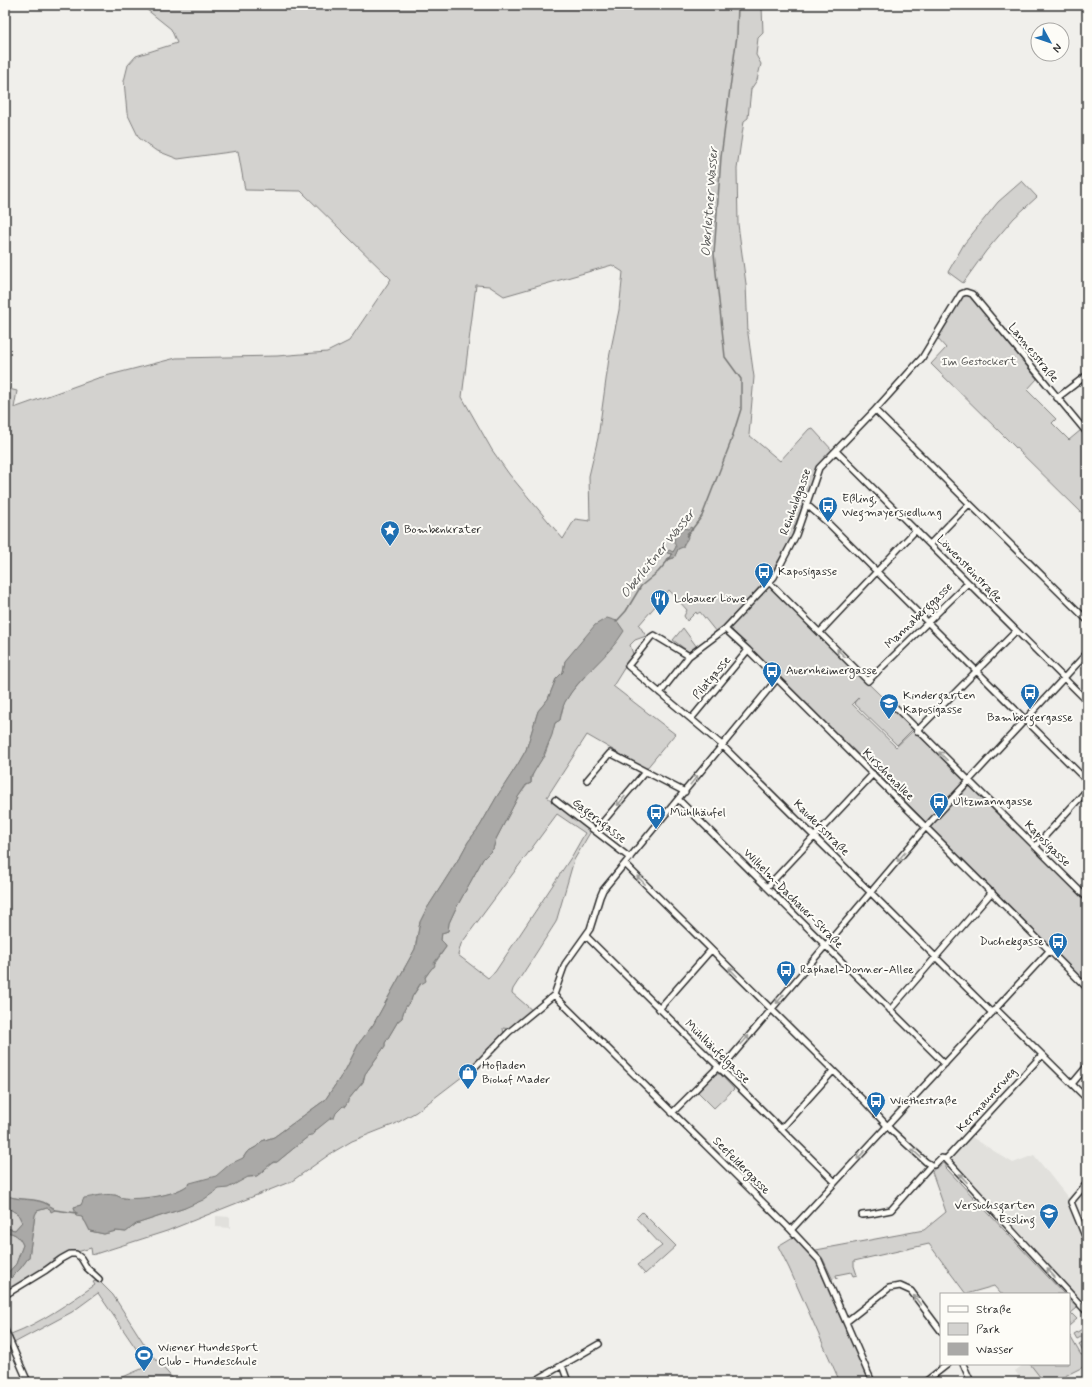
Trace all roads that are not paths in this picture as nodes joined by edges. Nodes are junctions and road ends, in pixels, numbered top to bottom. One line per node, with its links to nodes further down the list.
1 (961, 294): 3 (street, Lannesstraße); 4 (street, Reinholdgasse)
2 (1087, 375): 3 (street)
3 (1057, 398): 5 (street, Lannesstraße)
4 (875, 410): 6 (street, Reinholdgasse); 8 (street)
5 (1087, 433)
6 (836, 451): 7 (street, Reinholdgasse); 9 (street, Löwensteinstraße)
7 (806, 504): 11 (street); 12 (street, Reinholdgasse)
8 (969, 504): 10 (street); 14 (street)
9 (916, 530): 10 (street, Löwensteinstraße); 11 (street)
10 (930, 544): 13 (street, Löwensteinstraße)
11 (877, 572): 15 (street); 18 (street)
12 (769, 582): 16 (street, Reinholdgasse); 18 (street)
13 (968, 583): 15 (street, Mannaberggasse); 17 (street, Löwensteinstraße)
14 (1087, 620)
15 (928, 622): 18 (street, Mannaberggasse, one-way to 18); 22 (street)
16 (725, 629): 19 (street, Kirschenallee); 21 (street, Reinholdgasse)
17 (1016, 631): 22 (street); 23 (street, Löwensteinstraße)
18 (820, 632)
19 (748, 650): 24 (street, Kirschenallee); 28 (street, Pilatgasse)
20 (1087, 653): 23 (street)
21 (689, 656): 25 (street, Reinholdgasse); 25 (street, Kaudersstraße)
22 (976, 671): 29 (street); 30 (street)
23 (1064, 678): 26 (street, Löwensteinstraße); 29 (street)
24 (777, 679): 31 (street); 33 (street, Kirschenallee)
25 (660, 693): 28 (street, Kaudersstraße)
26 (1087, 701)
27 (890, 702): 30 (street, Kaposigasse)
28 (691, 719): 31 (street, Kaudersstraße)
29 (1026, 720): 35 (street); 36 (street)
30 (918, 731): 36 (street, Kaposigasse, one-way to 30)
31 (722, 745): 38 (street, one-way to 31); 43 (street, Kaudersstraße)
32 (645, 772): 34 (street); 38 (street); 42 (street, one-way to 42)
33 (873, 774): 41 (street, Kirschenallee); 43 (street)
34 (588, 780)
35 (1087, 781)
36 (969, 782): 41 (street); 44 (street, Kaposigasse)
37 (1087, 790): 44 (street)
38 (684, 792): 39 (street)
39 (678, 799): 45 (street); 47 (street, Wilhelm-Dachauer-Straße)
40 (555, 800): 42 (street, Gagerngasse)
41 (926, 827): 48 (street, Kirschenallee); 49 (street, one-way to 49)
42 (596, 830): 45 (street, Gagerngasse)
43 (814, 836): 47 (street); 49 (street, Kaudersstraße)
44 (1036, 846): 50 (street, Kaposigasse)
45 (630, 858): 46 (street)
46 (625, 864): 51 (street); 53 (street, one-way to 46)
47 (767, 887): 52 (street, Wilhelm-Dachauer-Straße)
48 (992, 892): 54 (street, Kirschenallee); 55 (street)
49 (871, 893): 52 (street); 55 (street, Kaudersstraße)
50 (1087, 898)
51 (586, 936): 57 (street); 58 (street, Mühlhäufelgasse)
52 (825, 946): 59 (street, one-way to 59); 60 (street, Wilhelm-Dachauer-Straße)
53 (711, 950): 58 (street); 59 (street, one-way to 53)
54 (1050, 950): 56 (street, Kirschenallee); 61 (street)
55 (936, 957): 60 (street); 61 (street, Kaudersstraße)
56 (1087, 988)
57 (554, 995): 67 (street); 70 (street, Seefeldergasse)
58 (659, 1009): 65 (street, Mühlhäufelgasse)
59 (771, 1010): 65 (street, one-way to 59); 66 (street)
60 (890, 1010): 63 (street, Wilhelm-Dachauer-Straße)
61 (994, 1011): 62 (street, Kaudersstraße); 63 (street)
62 (1042, 1055): 68 (street, Kaudersstraße); 73 (street, Kermaunerweg)
63 (945, 1064): 71 (street)
64 (1087, 1066): 68 (street)
65 (719, 1069): 70 (street); 72 (street, Mühlhäufelgasse)
66 (833, 1071): 71 (street); 72 (street)
67 (468, 1074)
68 (1072, 1084): 69 (street, Kaudersstraße)
69 (1087, 1099)
70 (672, 1113): 78 (street, Seefeldergasse)
71 (888, 1126): 74 (street, one-way to 71); 75 (street, one-way to 75)
72 (781, 1129): 75 (street, Mühlhäufelgasse)
73 (946, 1159): 74 (street); 81 (street, one-way to 73)
74 (931, 1165): 77 (street)
75 (835, 1182): 78 (street)
76 (1087, 1183): 79 (street)
77 (862, 1215)
78 (791, 1230): 85 (street, Seefeldergasse)
79 (1087, 1241)
80 (99, 1278): 83 (street)
81 (1069, 1293)
82 (1070, 1294): 84 (street, one-way to 82)
83 (5, 1295)
84 (1087, 1312)
85 (846, 1322): 87 (street, one-way to 85); 95 (street, Seefeldergasse)
86 (5, 1330): 92 (street)
87 (940, 1330)
88 (600, 1344): 89 (street)
89 (562, 1365): 93 (street); 94 (street)
90 (947, 1365): 96 (street)
91 (963, 1365): 97 (street)
92 (28, 1382)
93 (533, 1382)
94 (568, 1382)
95 (872, 1382)
96 (925, 1382)
97 (971, 1382)

